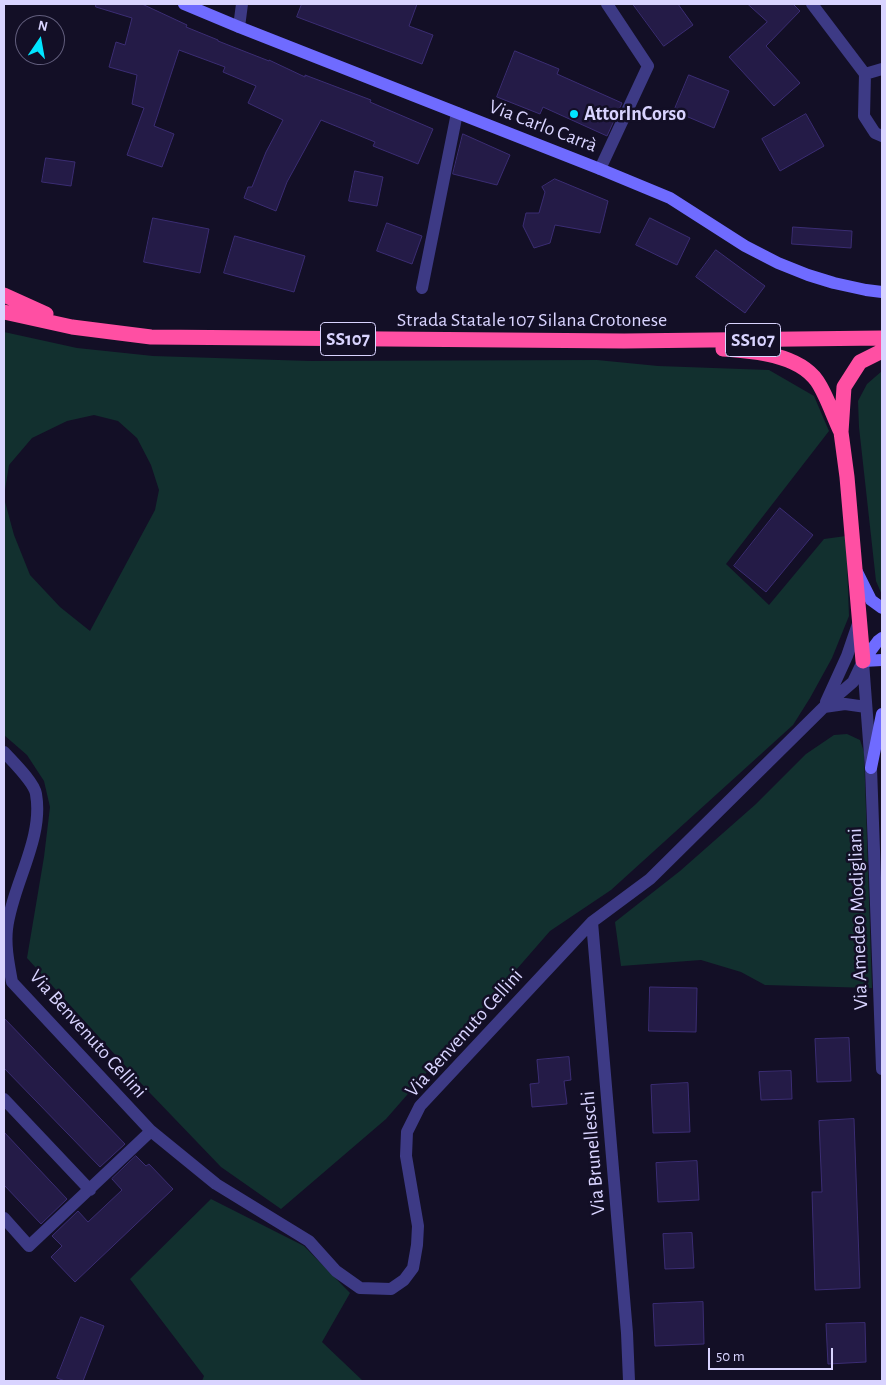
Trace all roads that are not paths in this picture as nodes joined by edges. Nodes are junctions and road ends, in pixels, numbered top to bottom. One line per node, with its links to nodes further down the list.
1 (184, 4): 5 (main road, Via Carlo Carrà)
2 (242, 4): 5 (street)
3 (606, 4): 10 (street)
4 (812, 4): 7 (street)
5 (239, 27): 8 (main road, Via Carlo Carrà)
6 (882, 69): 7 (street)
7 (864, 74): 9 (street)
8 (457, 113): 10 (main road, Via Carlo Carrà); 11 (street)
9 (882, 136)
10 (600, 169): 12 (main road, Via Carlo Carrà)
11 (422, 288)
12 (882, 292)
13 (4, 295): 15 (highway)
14 (4, 312): 15 (highway, Strada Statale 107 Silana Crotonese / SS107)
15 (72, 326): 17 (highway, Strada Statale 107 Silana Crotonese / SS107)
16 (882, 338): 17 (highway, Strada Statale 107 Silana Crotonese / SS107)
17 (624, 341): 19 (highway)
18 (882, 351): 19 (highway)
19 (841, 432): 20 (highway)
20 (856, 572): 21 (main road); 22 (highway)
21 (882, 608)
22 (860, 619): 25 (highway); 26 (street, Via Benvenuto Cellini)
23 (882, 638): 25 (main road)
24 (882, 660): 25 (main road)
25 (863, 661): 26 (street, Via Benvenuto Cellini); 27 (street, Via Amedeo Modigliani)
26 (824, 707): 27 (street); 31 (street, Via Benvenuto Cellini)
27 (866, 707): 30 (street, Via Amedeo Modigliani)
28 (882, 714): 30 (main road)
29 (4, 752): 32 (street, Via Benvenuto Cellini)
30 (871, 768): 33 (street, Via Amedeo Modigliani)
31 (592, 922): 35 (street, Via Benvenuto Cellini); 38 (street, Via Brunelleschi)
32 (8, 986): 35 (street, Via Benvenuto Cellini)
33 (882, 1069)
34 (4, 1098): 36 (street)
35 (152, 1131): 36 (street)
36 (90, 1190): 37 (street)
37 (4, 1218)
38 (629, 1381)

